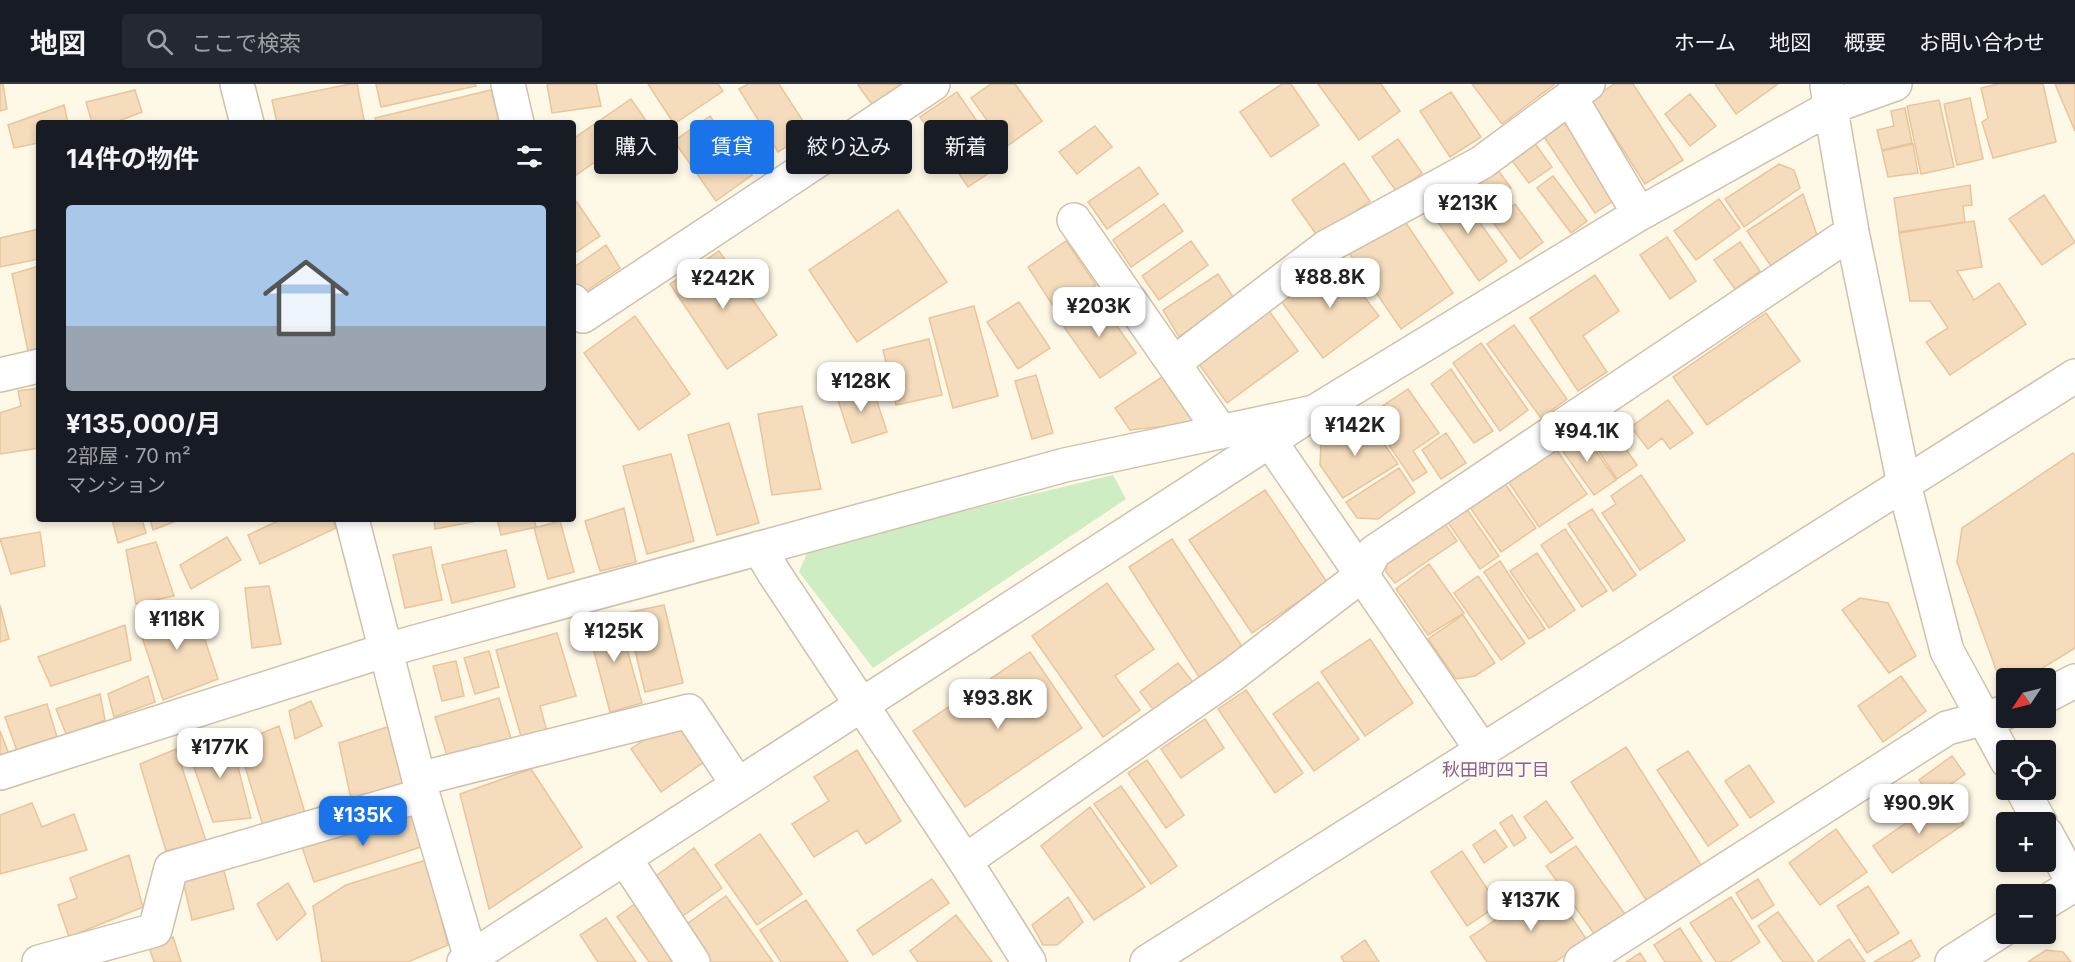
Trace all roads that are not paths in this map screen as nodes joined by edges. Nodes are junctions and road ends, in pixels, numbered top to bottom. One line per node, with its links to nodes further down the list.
1 (237, 84): 7 (street)
2 (508, 84): 8 (street)
3 (933, 84): 12 (street)
4 (1894, 84): 6 (street)
5 (1579, 91): 9 (street); 13 (street)
6 (1828, 95): 9 (street); 11 (street)
7 (246, 120)
8 (516, 120)
9 (1639, 214): 17 (street)
10 (1074, 220): 13 (street)
11 (1852, 232): 20 (street); 23 (street)
12 (576, 305)
13 (1174, 363): 18 (street)
14 (36, 367): 15 (street)
15 (0, 375)
16 (2075, 376): 20 (street)
17 (1314, 412): 18 (street); 19 (street)
18 (1221, 432): 22 (street)
19 (1270, 441): 23 (street); 27 (street)
20 (1904, 484): 28 (street); 30 (street)
21 (353, 522): 24 (street)
22 (759, 548): 24 (street); 27 (street)
23 (1362, 575): 30 (street); 36 (street)
24 (386, 650): 31 (street); 33 (street)
25 (2075, 681): 26 (street)
26 (2056, 691)
27 (861, 705): 32 (street); 36 (street)
28 (1995, 715): 29 (street); 45 (street)
29 (2002, 740)
30 (1482, 750): 44 (street)
31 (0, 773)
32 (738, 785): 33 (street); 35 (street)
33 (421, 787): 40 (street); 41 (street)
34 (2056, 851): 37 (street)
35 (624, 859): 40 (street); 42 (street)
36 (965, 861): 43 (street)
37 (2075, 885): 38 (street)
38 (2056, 896)
39 (1996, 934): 46 (street)
40 (469, 960)
41 (39, 962)
42 (693, 962)
43 (1029, 962)
44 (1147, 962)
45 (1581, 962)
46 (1952, 962)

